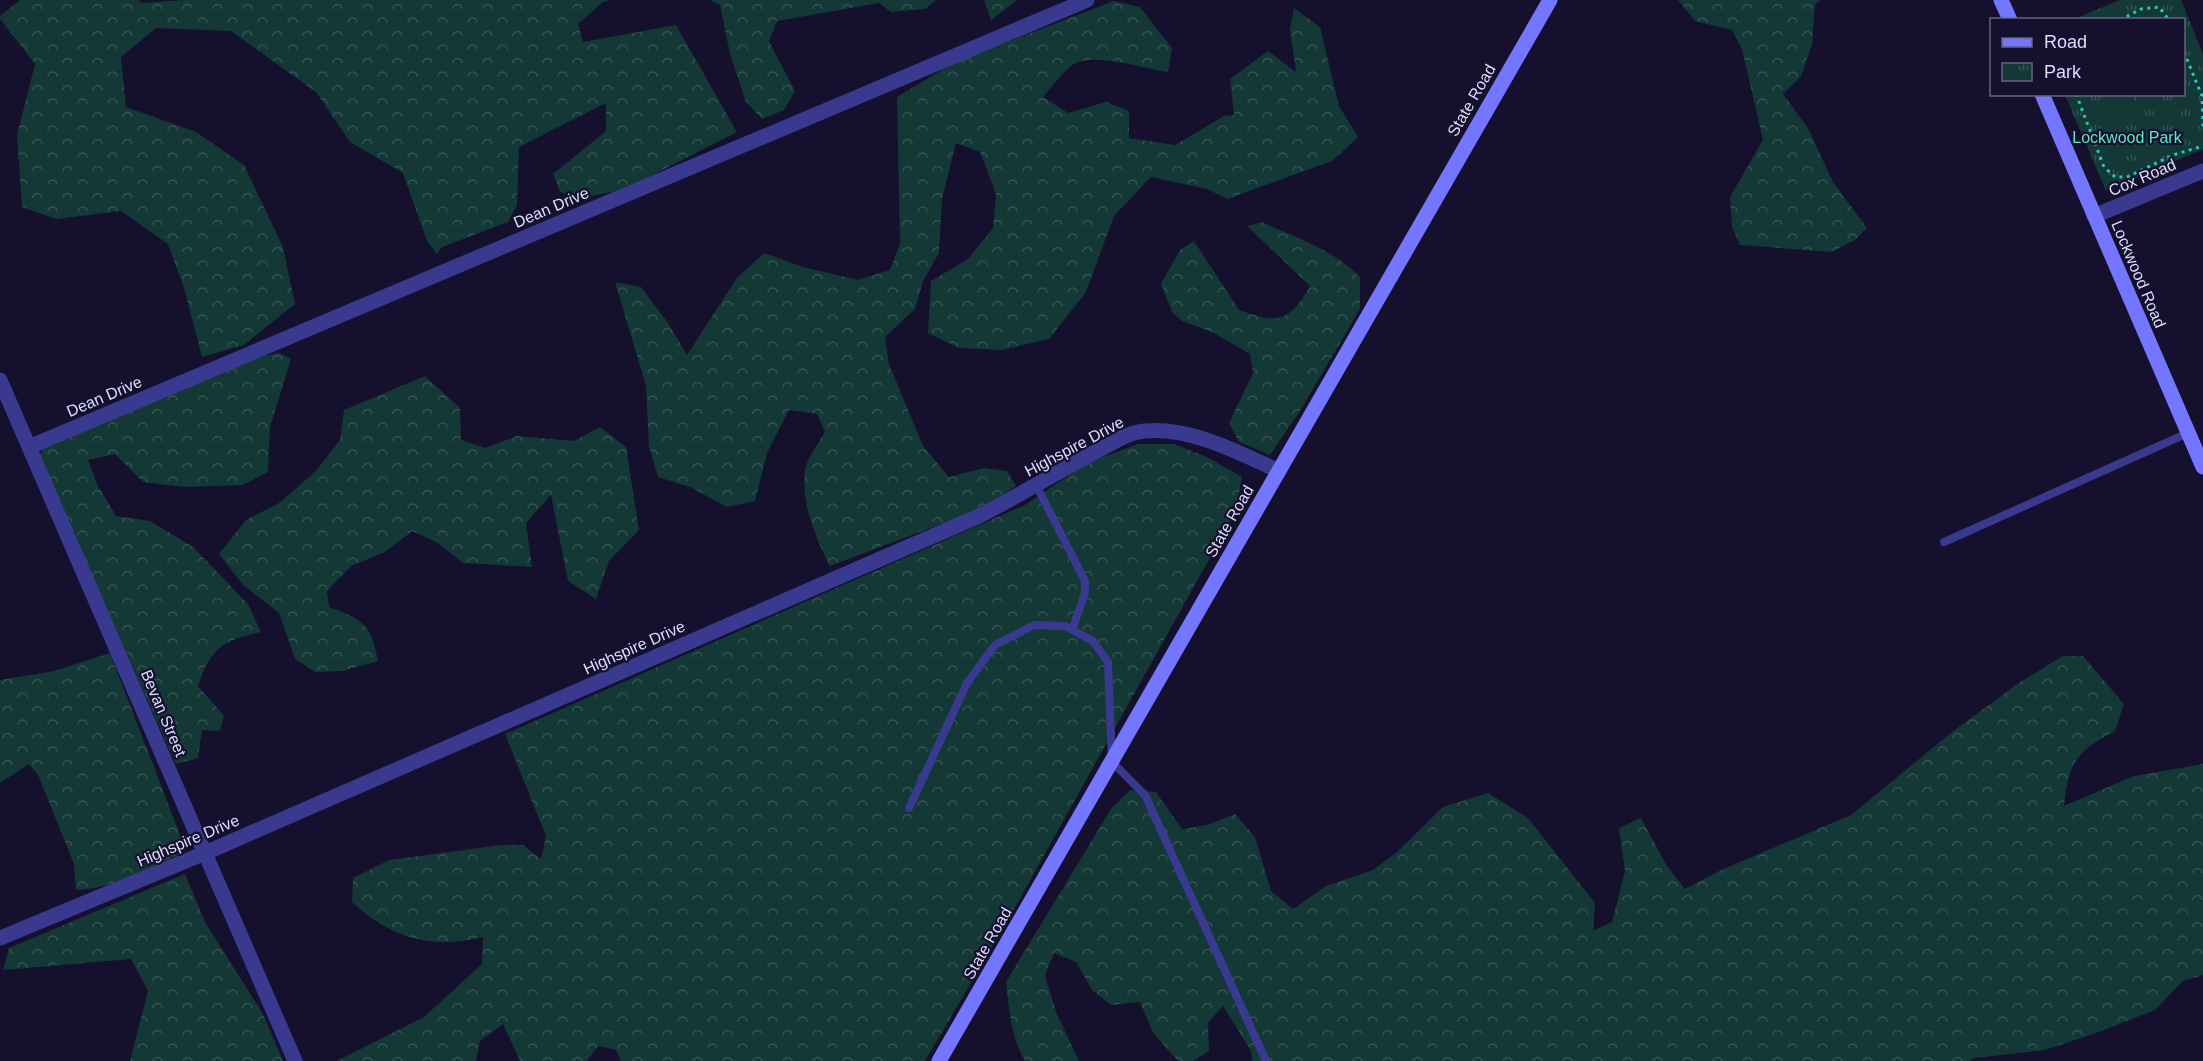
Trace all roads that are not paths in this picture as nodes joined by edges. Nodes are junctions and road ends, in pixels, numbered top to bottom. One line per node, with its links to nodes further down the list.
1 (1087, 0): 10 (street, Dean Drive)
2 (1550, 0): 12 (street, State Road)
3 (2001, 0): 4 (street)
4 (2009, 18)
5 (2043, 96): 7 (street, Lockwood Road)
6 (2203, 171): 7 (street, Cox Road)
7 (2094, 216): 9 (street, Lockwood Road)
8 (0, 380): 10 (street, Bevan Street)
9 (2188, 433): 11 (street, Lockwood Road); 14 (lane)
10 (29, 447): 18 (street, Bevan Street)
11 (2203, 467)
12 (1279, 471): 13 (street, Highspire Drive); 16 (street, State Road)
13 (1036, 486): 15 (lane); 18 (street, Highspire Drive)
14 (1944, 542)
15 (1072, 630): 16 (lane); 17 (lane)
16 (1112, 762): 21 (street, State Road); 22 (lane)
17 (909, 808)
18 (205, 853): 19 (street, Highspire Drive); 20 (street, Bevan Street)
19 (0, 938)
20 (295, 1061)
21 (939, 1061)
22 (1266, 1061)

